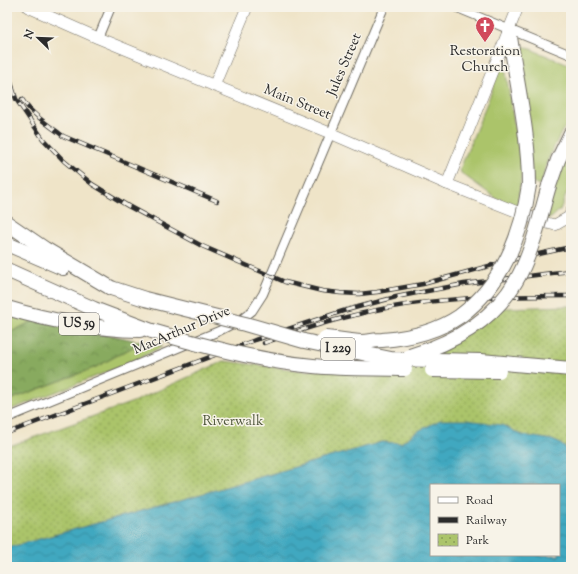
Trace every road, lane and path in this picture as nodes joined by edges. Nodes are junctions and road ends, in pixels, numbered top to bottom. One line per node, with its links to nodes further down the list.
1 (28, 7): 8 (main road, Main Street)
2 (111, 7): 8 (street)
3 (247, 7): 10 (main road)
4 (384, 7): 11 (street, Jules Street)
5 (455, 7): 7 (street)
6 (518, 7): 7 (main road)
7 (509, 30): 9 (street); 13 (main road); 20 (highway, bridge)
8 (98, 38): 10 (main road, Main Street)
9 (571, 56)
10 (214, 86): 11 (main road, Main Street)
11 (330, 133): 13 (main road, Main Street); 24 (street, MacArthur Drive)
12 (571, 133): 22 (highway, bridge)
13 (447, 184): 14 (main road, Main Street)
14 (571, 212)
15 (7, 223): 18 (highway)
16 (7, 244): 18 (highway, I 229)
17 (7, 270): 21 (highway, I 229)
18 (111, 288): 20 (highway, I 229, bridge)
19 (7, 308): 21 (highway, US 59)
20 (245, 324): 23 (highway, I 229, bridge)
21 (152, 331): 22 (highway, I 229, bridge)
22 (351, 367): 23 (highway, I 229, bridge)
23 (571, 371)
24 (7, 418)

